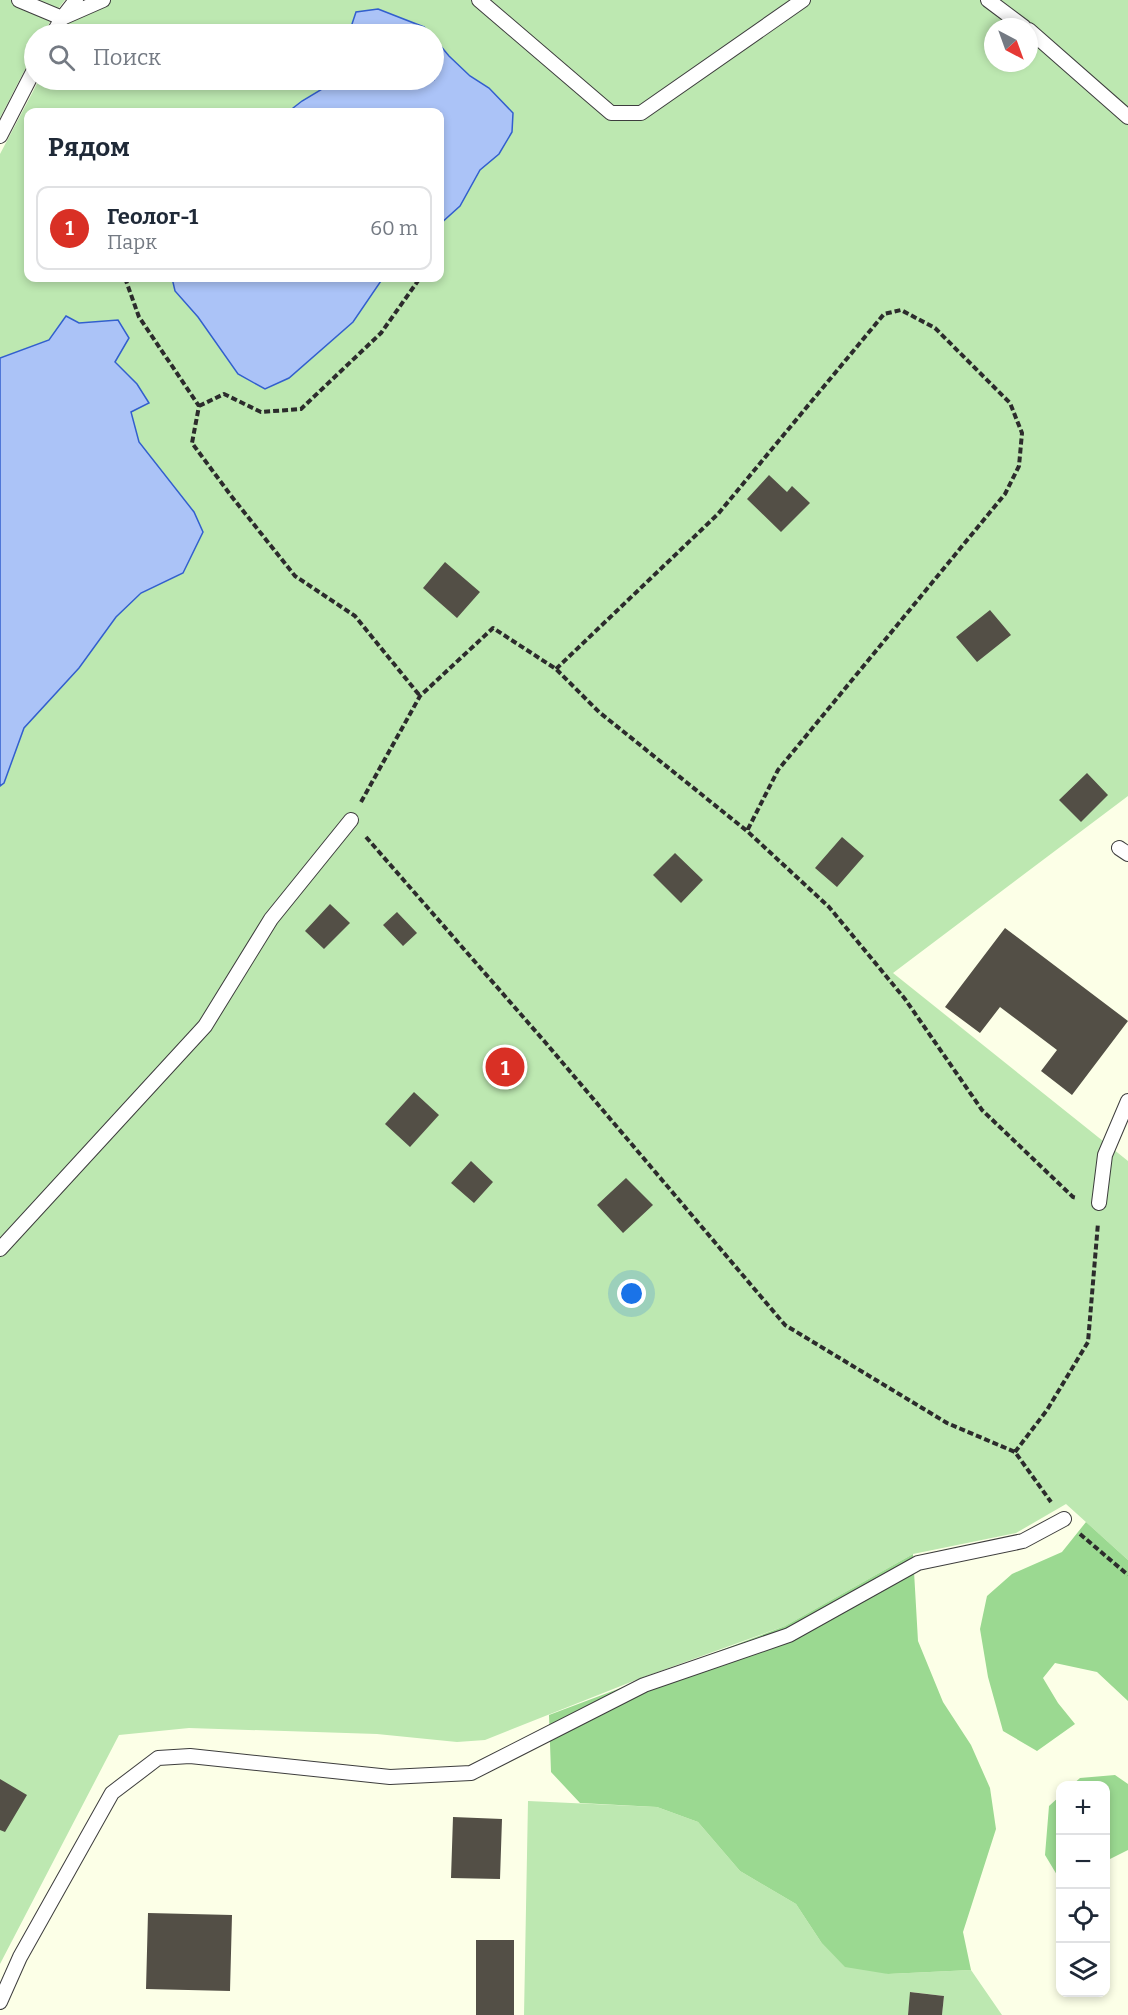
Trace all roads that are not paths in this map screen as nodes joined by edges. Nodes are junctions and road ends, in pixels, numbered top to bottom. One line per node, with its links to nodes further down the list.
1 (19, 0): 7 (lane)
2 (76, 0): 7 (lane)
3 (103, 0): 7 (lane)
4 (479, 0): 5 (lane)
5 (803, 0)
6 (988, 0): 8 (lane)
7 (62, 18): 9 (lane)
8 (1012, 18)
9 (59, 24)
10 (1038, 38): 12 (lane)
11 (24, 89): 13 (lane)
12 (1128, 117)
13 (0, 136)
14 (351, 820): 17 (lane)
15 (1128, 1101): 16 (lane)
16 (1100, 1203)
17 (0, 1249)
18 (1064, 1519): 19 (lane)
19 (0, 2002)

